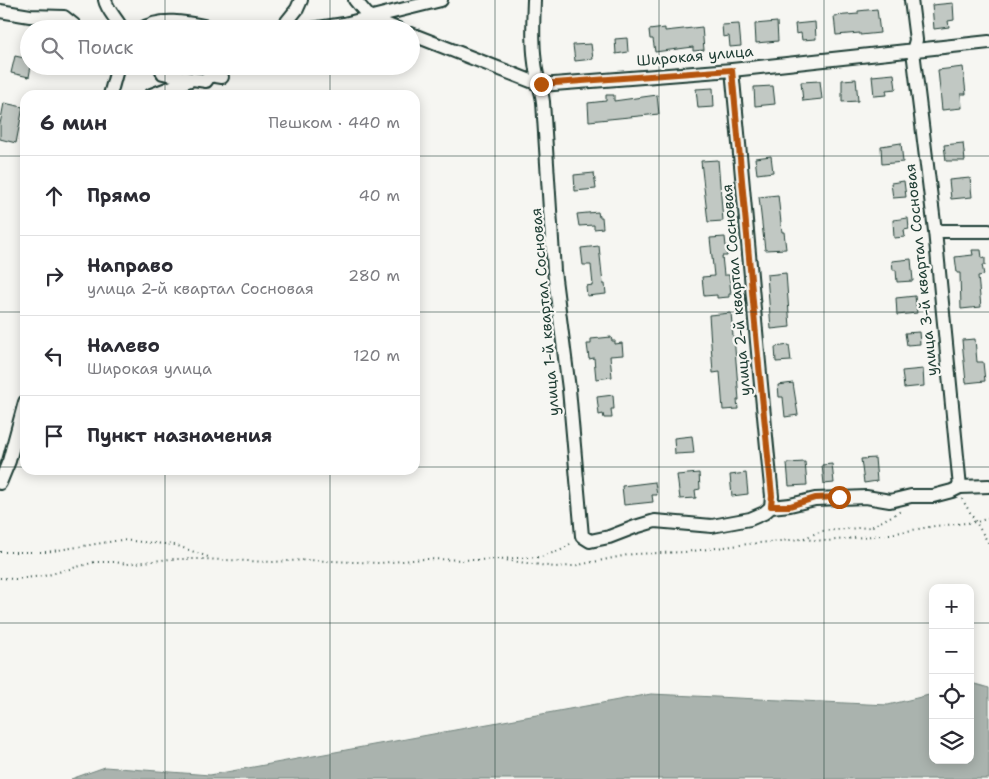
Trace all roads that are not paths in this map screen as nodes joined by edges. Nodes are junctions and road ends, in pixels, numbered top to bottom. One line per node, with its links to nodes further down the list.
1 (105, 0): 10 (street)
2 (301, 0): 11 (street)
3 (355, 0): 8 (street)
4 (441, 0): 8 (street)
5 (534, 0): 22 (street, улица 1-й квартал Сосновая)
6 (911, 0): 16 (street, улица 3-й квартал Сосновая)
7 (0, 11): 9 (street)
8 (370, 18): 12 (street); 13 (street)
9 (67, 20)
10 (117, 20)
11 (288, 20)
12 (361, 20)
13 (375, 20)
14 (420, 37): 22 (street, Широкая улица)
15 (989, 42): 16 (street, Широкая улица)
16 (913, 51): 17 (street, Широкая улица); 25 (street, улица 3-й квартал Сосновая)
17 (732, 70): 22 (street, Широкая улица); 31 (street, улица 2-й квартал Сосновая)
18 (116, 75): 23 (street)
19 (171, 75): 21 (street)
20 (222, 76): 21 (street)
21 (191, 80): 24 (street)
22 (541, 84): 31 (street, улица 1-й квартал Сосновая)
23 (111, 90)
24 (164, 90)
25 (935, 231): 26 (street); 29 (street, улица 3-й квартал Сосновая)
26 (989, 231)
27 (20, 420): 28 (street)
28 (0, 483)
29 (960, 486): 30 (street); 31 (street)
30 (989, 486)
31 (771, 506)

